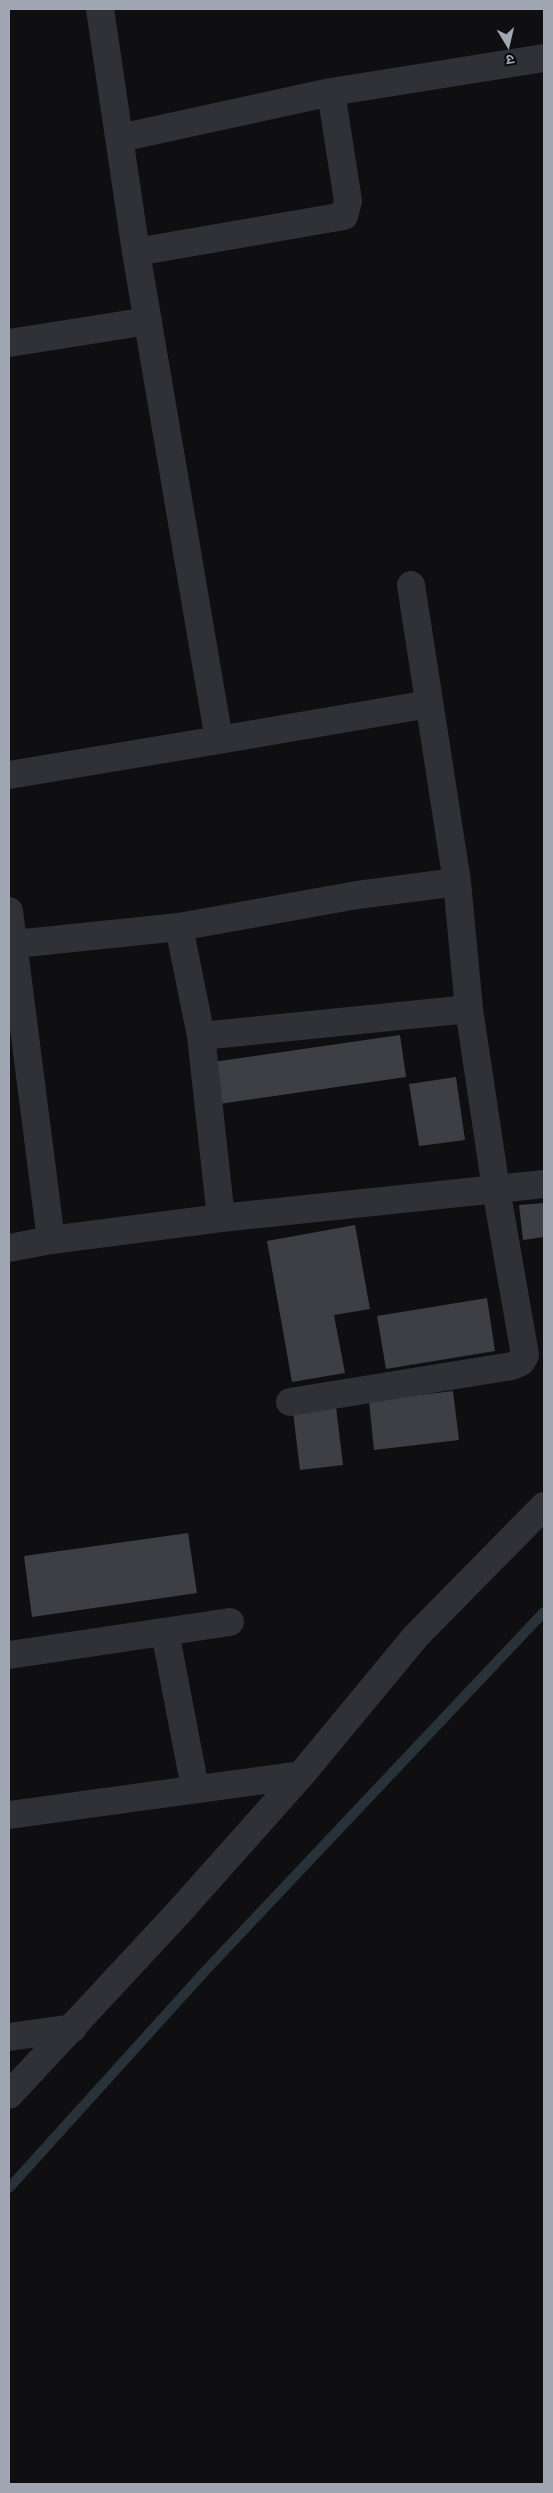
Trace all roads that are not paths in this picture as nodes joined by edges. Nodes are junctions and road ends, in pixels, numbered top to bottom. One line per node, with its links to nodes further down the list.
1 (100, 9): 4 (street)
2 (544, 58): 3 (street)
3 (332, 92): 4 (street); 5 (street)
4 (120, 138): 5 (street)
5 (136, 252): 6 (street)
6 (148, 321): 7 (street); 10 (street)
7 (9, 343)
8 (411, 585): 9 (street)
9 (429, 704): 10 (street); 12 (street)
10 (219, 740): 11 (street)
11 (9, 775)
12 (456, 882): 14 (street); 16 (street)
13 (9, 910): 15 (street)
14 (180, 927): 15 (street); 17 (street)
15 (14, 944): 21 (street)
16 (469, 1009): 17 (street); 19 (street)
17 (201, 1036): 20 (street)
18 (544, 1184): 19 (street)
19 (496, 1189): 20 (street); 23 (street)
20 (221, 1218): 21 (street)
21 (51, 1240): 22 (street)
22 (9, 1248)
23 (290, 1402)
24 (544, 1506): 28 (street)
25 (230, 1622): 26 (street)
26 (165, 1632): 27 (street); 29 (street)
27 (9, 1655)
28 (301, 1774): 29 (street); 31 (street)
29 (196, 1788): 30 (street)
30 (9, 1815)
31 (73, 2028): 32 (street); 33 (street)
32 (9, 2038)
33 (9, 2095)

